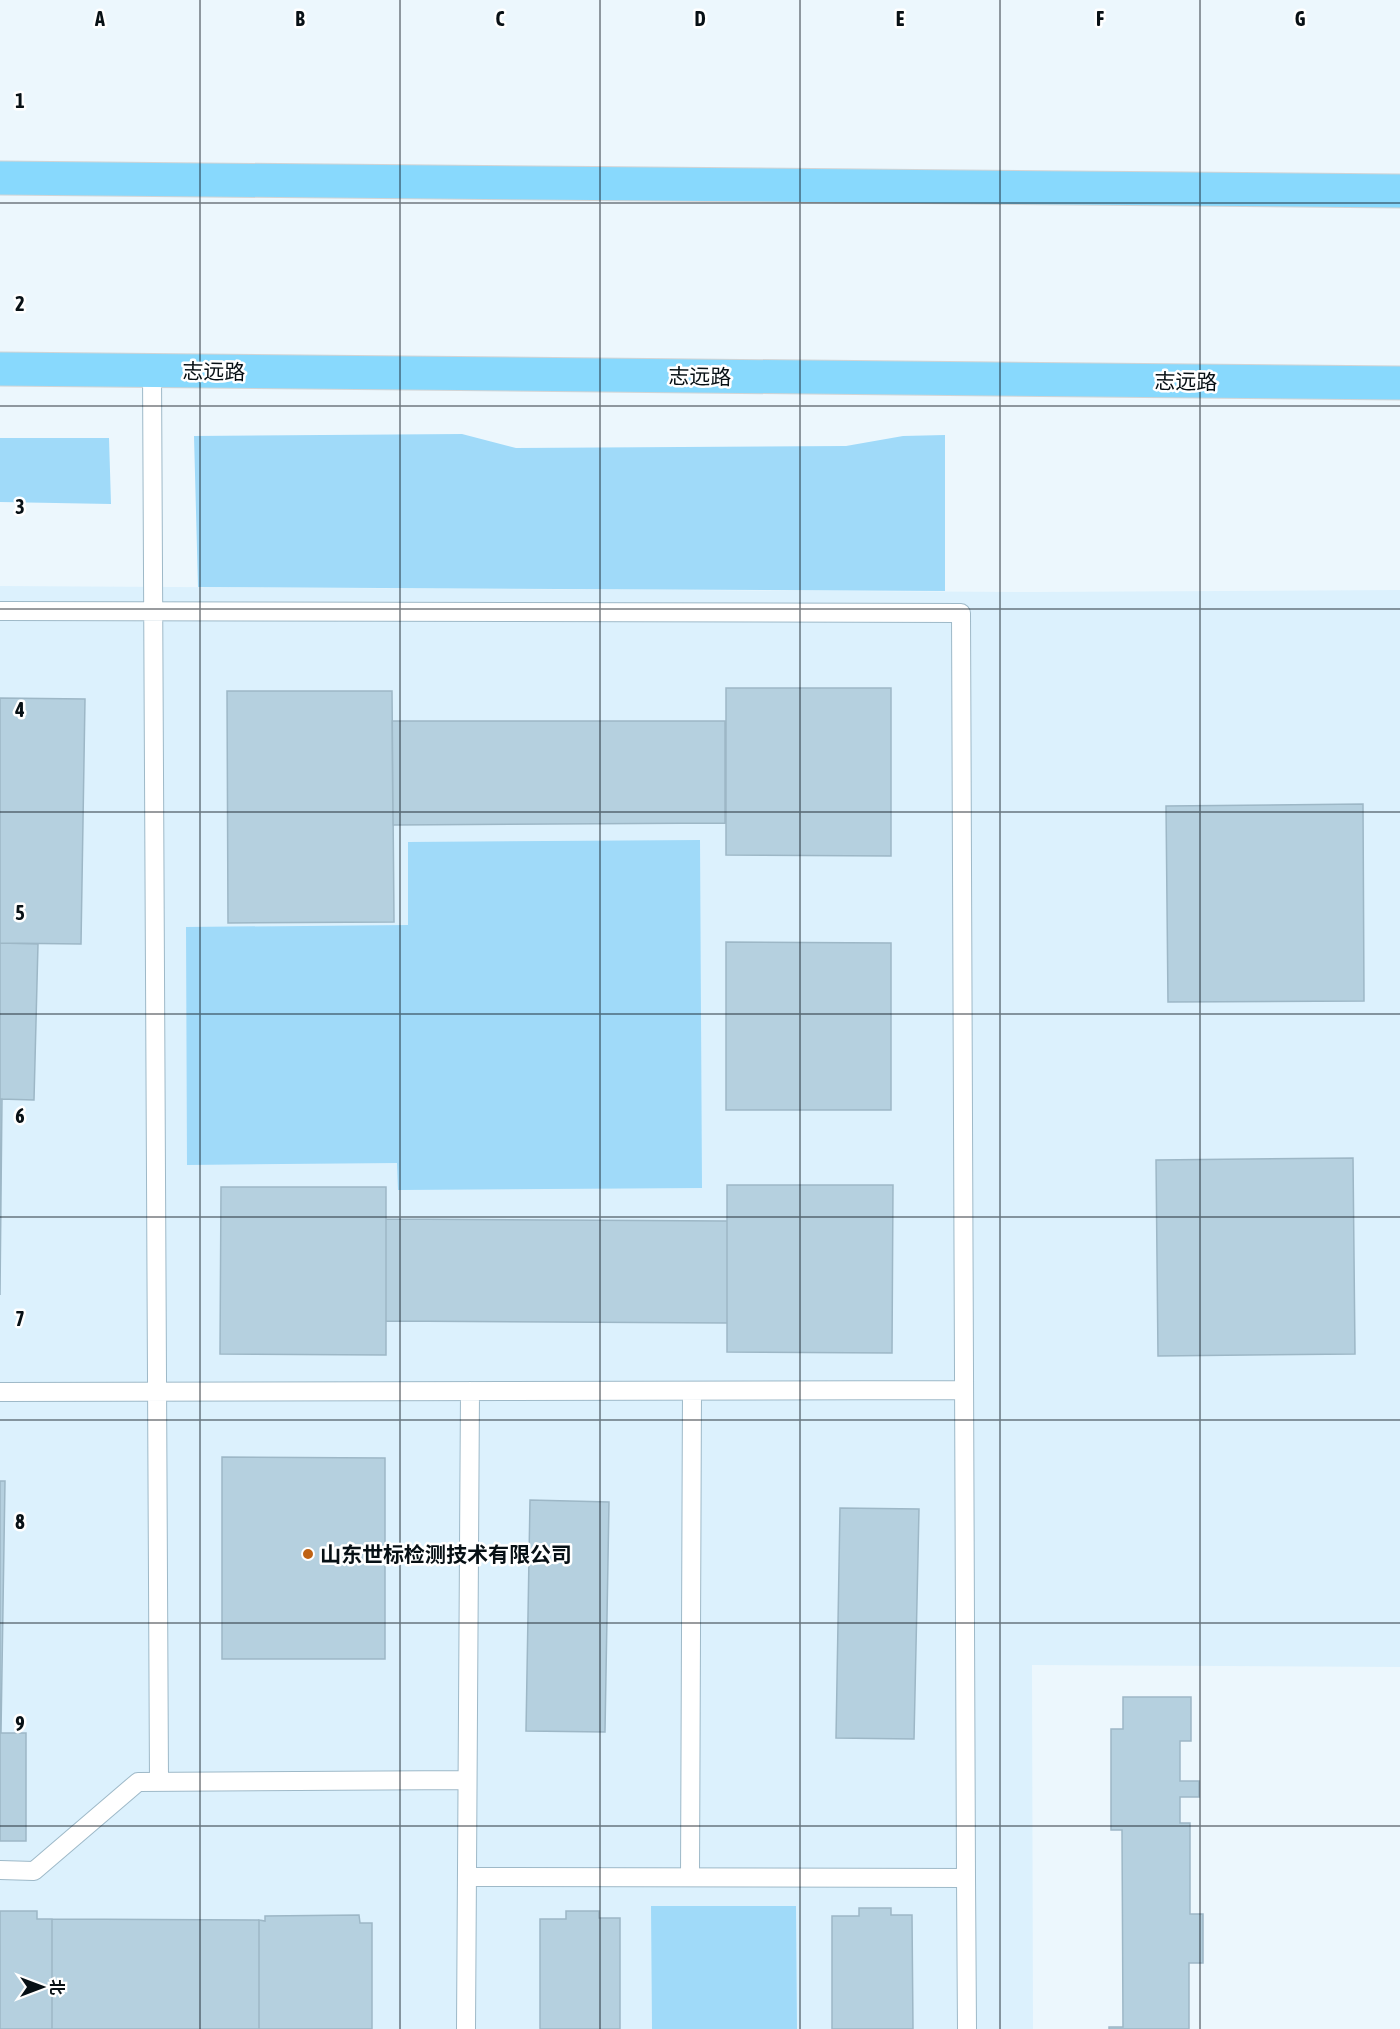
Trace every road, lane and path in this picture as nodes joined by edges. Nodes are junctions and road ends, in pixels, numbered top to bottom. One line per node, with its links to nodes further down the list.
1 (0, 178): 2 (main road)
2 (1400, 191)
3 (0, 369): 4 (main road, 志远路)
4 (153, 370): 5 (main road, 志远路); 7 (lane)
5 (1400, 383)
6 (0, 611): 7 (lane)
7 (154, 612): 8 (lane); 12 (lane)
8 (964, 1390): 10 (lane); 18 (lane)
9 (470, 1391): 10 (lane); 12 (lane); 13 (lane)
10 (692, 1391): 17 (lane)
11 (0, 1392): 12 (lane)
12 (158, 1392): 14 (lane)
13 (467, 1780): 14 (lane); 16 (lane)
14 (159, 1782): 15 (lane)
15 (0, 1870)
16 (467, 1877): 17 (lane); 19 (lane)
17 (690, 1877): 18 (lane)
18 (966, 1878): 20 (lane)
19 (466, 2029)
20 (967, 2029)

